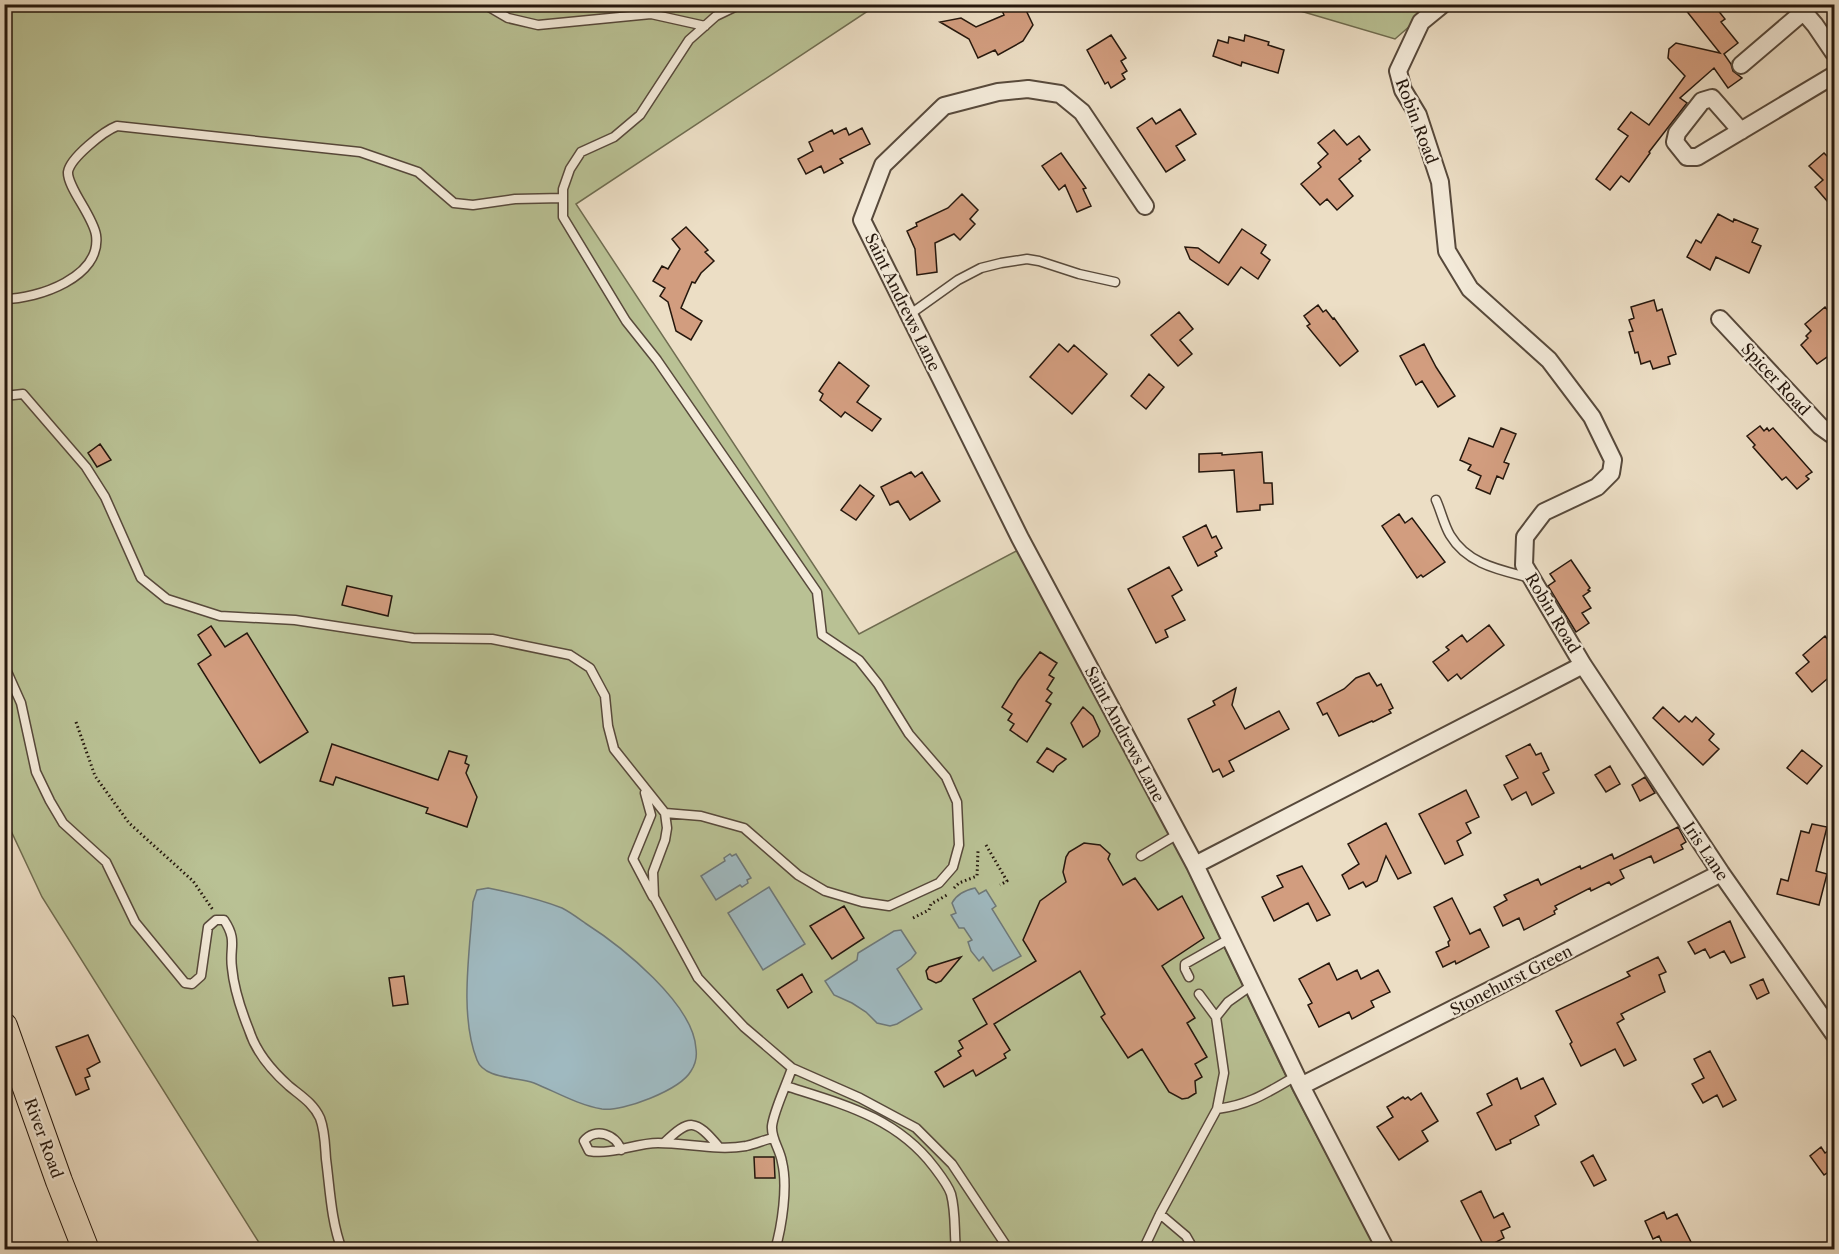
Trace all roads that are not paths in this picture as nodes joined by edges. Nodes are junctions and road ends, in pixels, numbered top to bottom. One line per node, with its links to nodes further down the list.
1 (484, 4): 5 (lane)
2 (741, 4): 5 (lane)
3 (1443, 4): 19 (street, Robin Road)
4 (1800, 8): 6 (street); 7 (street)
5 (705, 26): 10 (lane)
6 (1834, 53)
7 (1741, 65)
8 (1834, 75): 9 (street)
9 (1741, 130)
10 (562, 198): 13 (lane); 23 (lane)
11 (1145, 206): 14 (street, Saint Andrews Lane)
12 (1115, 282): 14 (lane)
13 (4, 299)
14 (909, 315): 24 (street, Saint Andrews Lane)
15 (1720, 319): 17 (street, Spicer Road)
16 (4, 396): 22 (lane)
17 (1834, 436)
18 (1436, 500): 19 (lane)
19 (1532, 578): 20 (street, Robin Road)
20 (1583, 664): 26 (street, Robin Road); 27 (street, Iris Lane)
21 (4, 665): 46 (lane)
22 (641, 783): 23 (lane); 28 (lane)
23 (665, 813): 28 (lane)
24 (1178, 834): 25 (lane); 26 (street, Saint Andrews Lane)
25 (1141, 856)
26 (1195, 865): 29 (street, Saint Andrews Lane)
27 (1721, 873): 35 (street, Iris Lane); 37 (street, Stonehurst Green)
28 (654, 897): 36 (lane)
29 (1229, 939): 30 (lane); 31 (street, Saint Andrews Lane)
30 (1189, 977)
31 (1251, 985): 33 (lane); 37 (street, Saint Andrews Lane)
32 (1199, 994): 33 (lane)
33 (1216, 1017): 39 (lane)
34 (4, 1026): 45 (main road, River Road)
35 (1834, 1034)
36 (792, 1068): 38 (lane); 49 (lane)
37 (1298, 1081): 39 (lane); 52 (street, Saint Andrews Lane)
38 (786, 1086): 40 (lane); 48 (lane)
39 (1217, 1109): 44 (lane)
40 (773, 1138): 42 (lane); 47 (lane)
41 (663, 1143): 42 (lane); 42 (lane); 43 (lane)
42 (719, 1147)
43 (621, 1150)
44 (1160, 1214): 50 (lane); 51 (lane)
45 (86, 1250)
46 (342, 1250)
47 (775, 1250)
48 (956, 1250)
49 (1009, 1250)
50 (1143, 1250)
51 (1194, 1250)
52 (1386, 1250)

